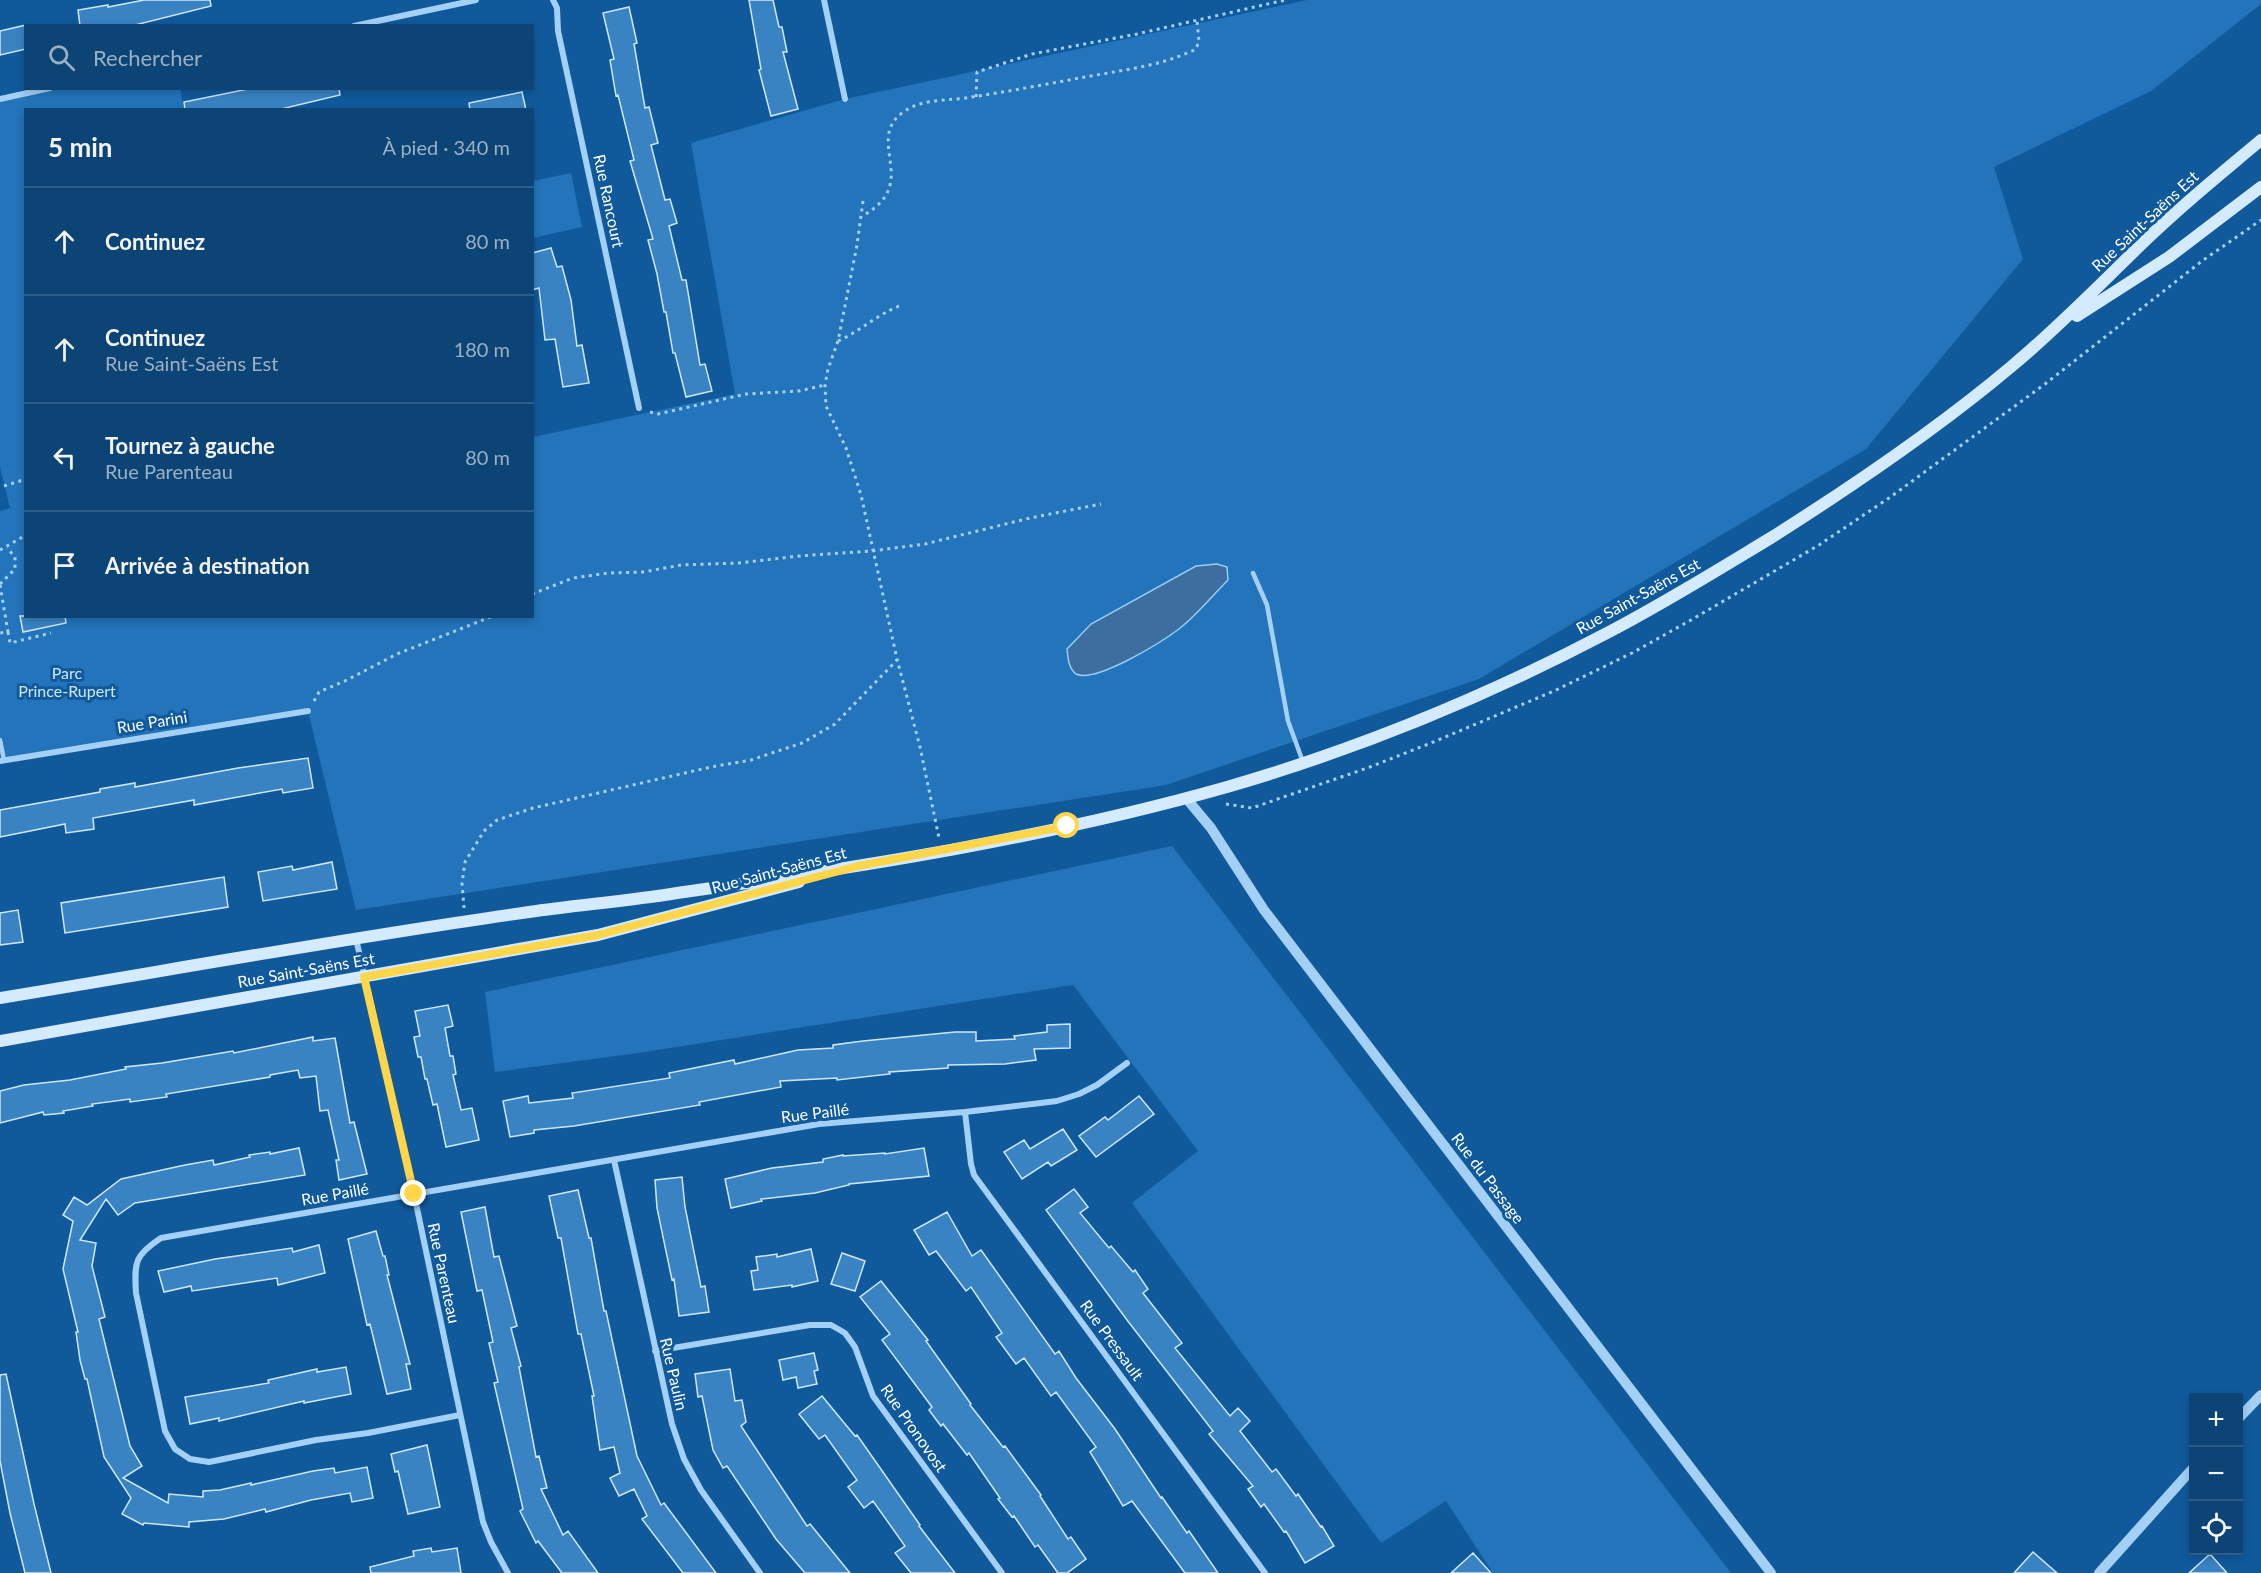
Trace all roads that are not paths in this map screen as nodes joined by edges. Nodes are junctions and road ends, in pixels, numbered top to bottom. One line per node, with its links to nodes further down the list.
1 (476, 0): 4 (street)
2 (553, 0): 11 (street, Rue Rancourt)
3 (824, 0): 7 (street)
4 (363, 24)
5 (41, 90): 6 (street)
6 (0, 99)
7 (845, 99)
8 (2261, 140): 10 (main road, Rue Saint-Saëns Est)
9 (2261, 187): 10 (main road, Rue Saint-Saëns Est)
10 (2055, 330): 16 (main road, Rue Saint-Saëns Est)
11 (639, 408)
12 (1253, 573): 16 (lane)
13 (308, 711): 15 (street, Rue Parini)
14 (0, 740): 15 (lane)
15 (2, 760)
16 (1303, 762): 17 (main road, Rue Saint-Saëns Est)
17 (1186, 798): 18 (main road, Rue Saint-Saëns Est); 36 (street, Rue du Passage)
18 (858, 866): 19 (main road, Rue Saint-Saëns Est); 20 (main road, Rue Saint-Saëns Est)
19 (356, 939): 20 (street, Rue Parenteau); 21 (main road, Rue Saint-Saëns Est)
20 (364, 977): 22 (main road, Rue Saint-Saëns Est); 26 (street, Rue Parenteau)
21 (0, 998)
22 (0, 1041)
23 (1127, 1063): 24 (street, Rue Paillé)
24 (965, 1112): 25 (street, Rue Paillé); 35 (street, Rue Pressault)
25 (614, 1160): 26 (street, Rue Paillé); 27 (street, Rue Paulin)
26 (414, 1194): 30 (street, Rue Parenteau); 30 (street, Rue Paillé)
27 (655, 1351): 33 (street, Rue Paulin); 34 (street, Rue Pronovost)
28 (2261, 1395): 29 (street)
29 (2243, 1414)
30 (460, 1415): 32 (street, Rue Parenteau)
31 (2189, 1472): 37 (street)
32 (508, 1573)
33 (760, 1573)
34 (1002, 1573)
35 (1265, 1573)
36 (1771, 1573)
37 (2099, 1573)

